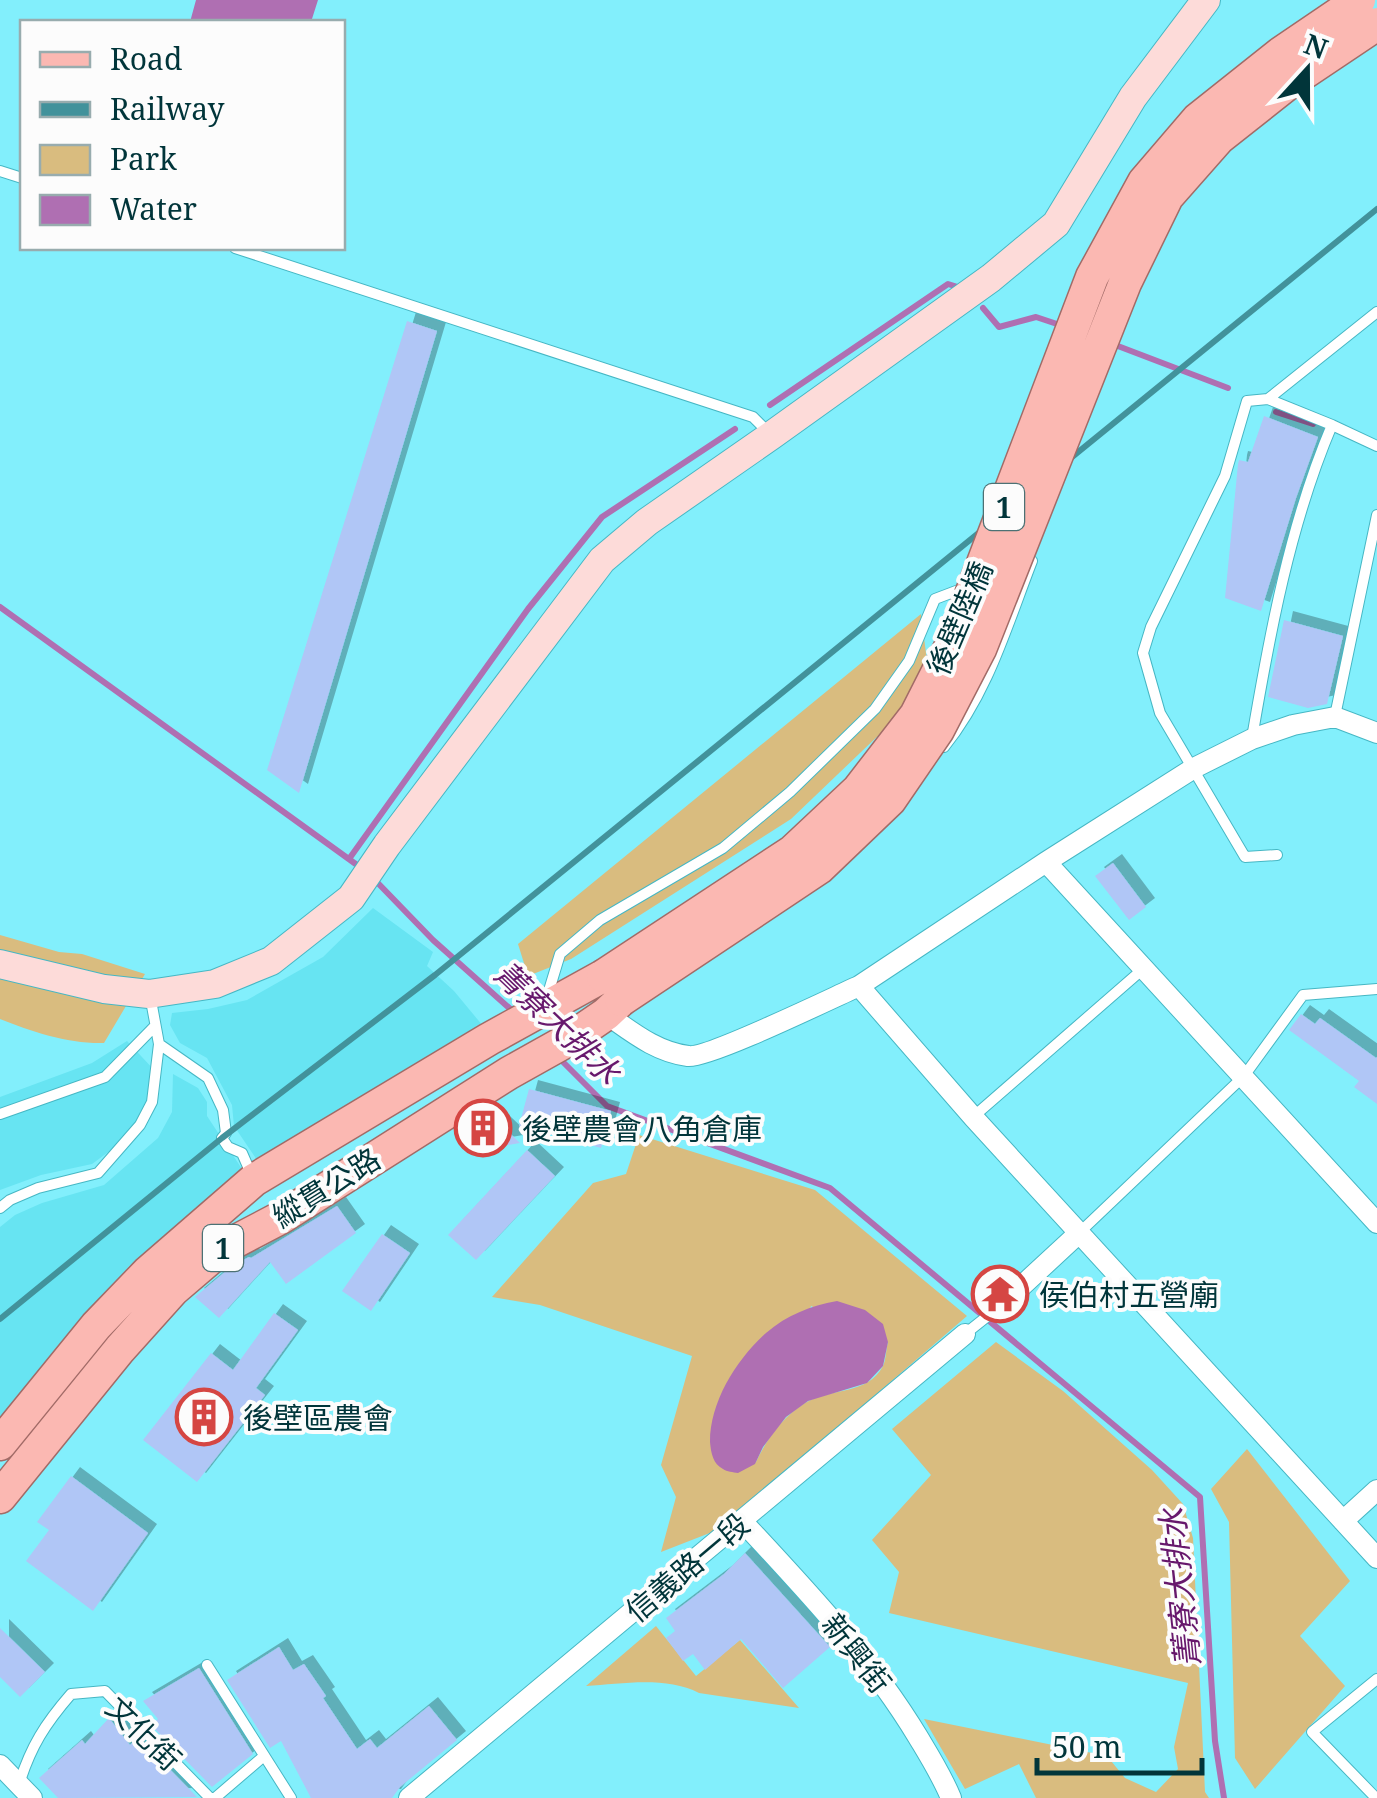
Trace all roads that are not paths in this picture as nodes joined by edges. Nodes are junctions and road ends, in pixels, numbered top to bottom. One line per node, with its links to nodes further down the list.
1 (1206, 0): 8 (street)
2 (1359, 0): 26 (main road, 後壁陸橋 / 1, bridge)
3 (1377, 24): 26 (main road, 後壁陸橋 / 1, bridge)
4 (240, 250): 8 (lane)
5 (1377, 312): 6 (lane)
6 (1268, 399): 7 (lane); 17 (lane)
7 (1332, 425): 9 (lane); 15 (lane)
8 (772, 436): 25 (street)
9 (1377, 446)
10 (1377, 514): 13 (lane)
11 (1000, 574): 16 (lane)
12 (984, 580): 27 (lane)
13 (1335, 718): 14 (street); 15 (street)
14 (1377, 733)
15 (1252, 739): 17 (street)
16 (932, 763)
17 (1194, 768): 19 (lane); 20 (street)
18 (921, 777): 26 (lane)
19 (1277, 855)
20 (1046, 862): 22 (street); 23 (street)
21 (0, 964): 25 (street)
22 (1144, 968): 30 (street); 32 (lane)
23 (859, 986): 26 (street); 32 (street)
24 (1377, 989): 30 (lane)
25 (150, 994): 28 (lane)
26 (610, 997): 27 (main road, 1); 39 (main road, 縱貫公路 / 1)
27 (543, 1008): 33 (main road, 縱貫公路 / 1)
28 (155, 1026): 29 (lane); 31 (lane)
29 (159, 1044): 33 (lane); 34 (lane)
30 (1244, 1076): 35 (street); 36 (lane)
31 (0, 1114)
32 (973, 1117): 36 (street)
33 (254, 1180): 39 (main road, 縱貫公路 / 1)
34 (0, 1208)
35 (1377, 1224)
36 (1079, 1232): 37 (street); 43 (street)
37 (998, 1307): 38 (lane)
38 (965, 1334): 42 (street, 信義路一段)
39 (11, 1447): 41 (main road, 縱貫公路 / 1)
40 (1377, 1490): 43 (street)
41 (0, 1497)
42 (742, 1521): 52 (street, 信義路一段); 53 (street, 新興街)
43 (1342, 1521): 44 (street)
44 (1377, 1558)
45 (207, 1666): 47 (lane)
46 (1377, 1679): 54 (lane)
47 (264, 1756): 50 (lane); 51 (lane)
48 (0, 1765): 49 (street)
49 (20, 1794): 50 (lane, 文化街)
50 (212, 1798)
51 (291, 1798)
52 (409, 1798)
53 (952, 1798)
54 (1376, 1798)

